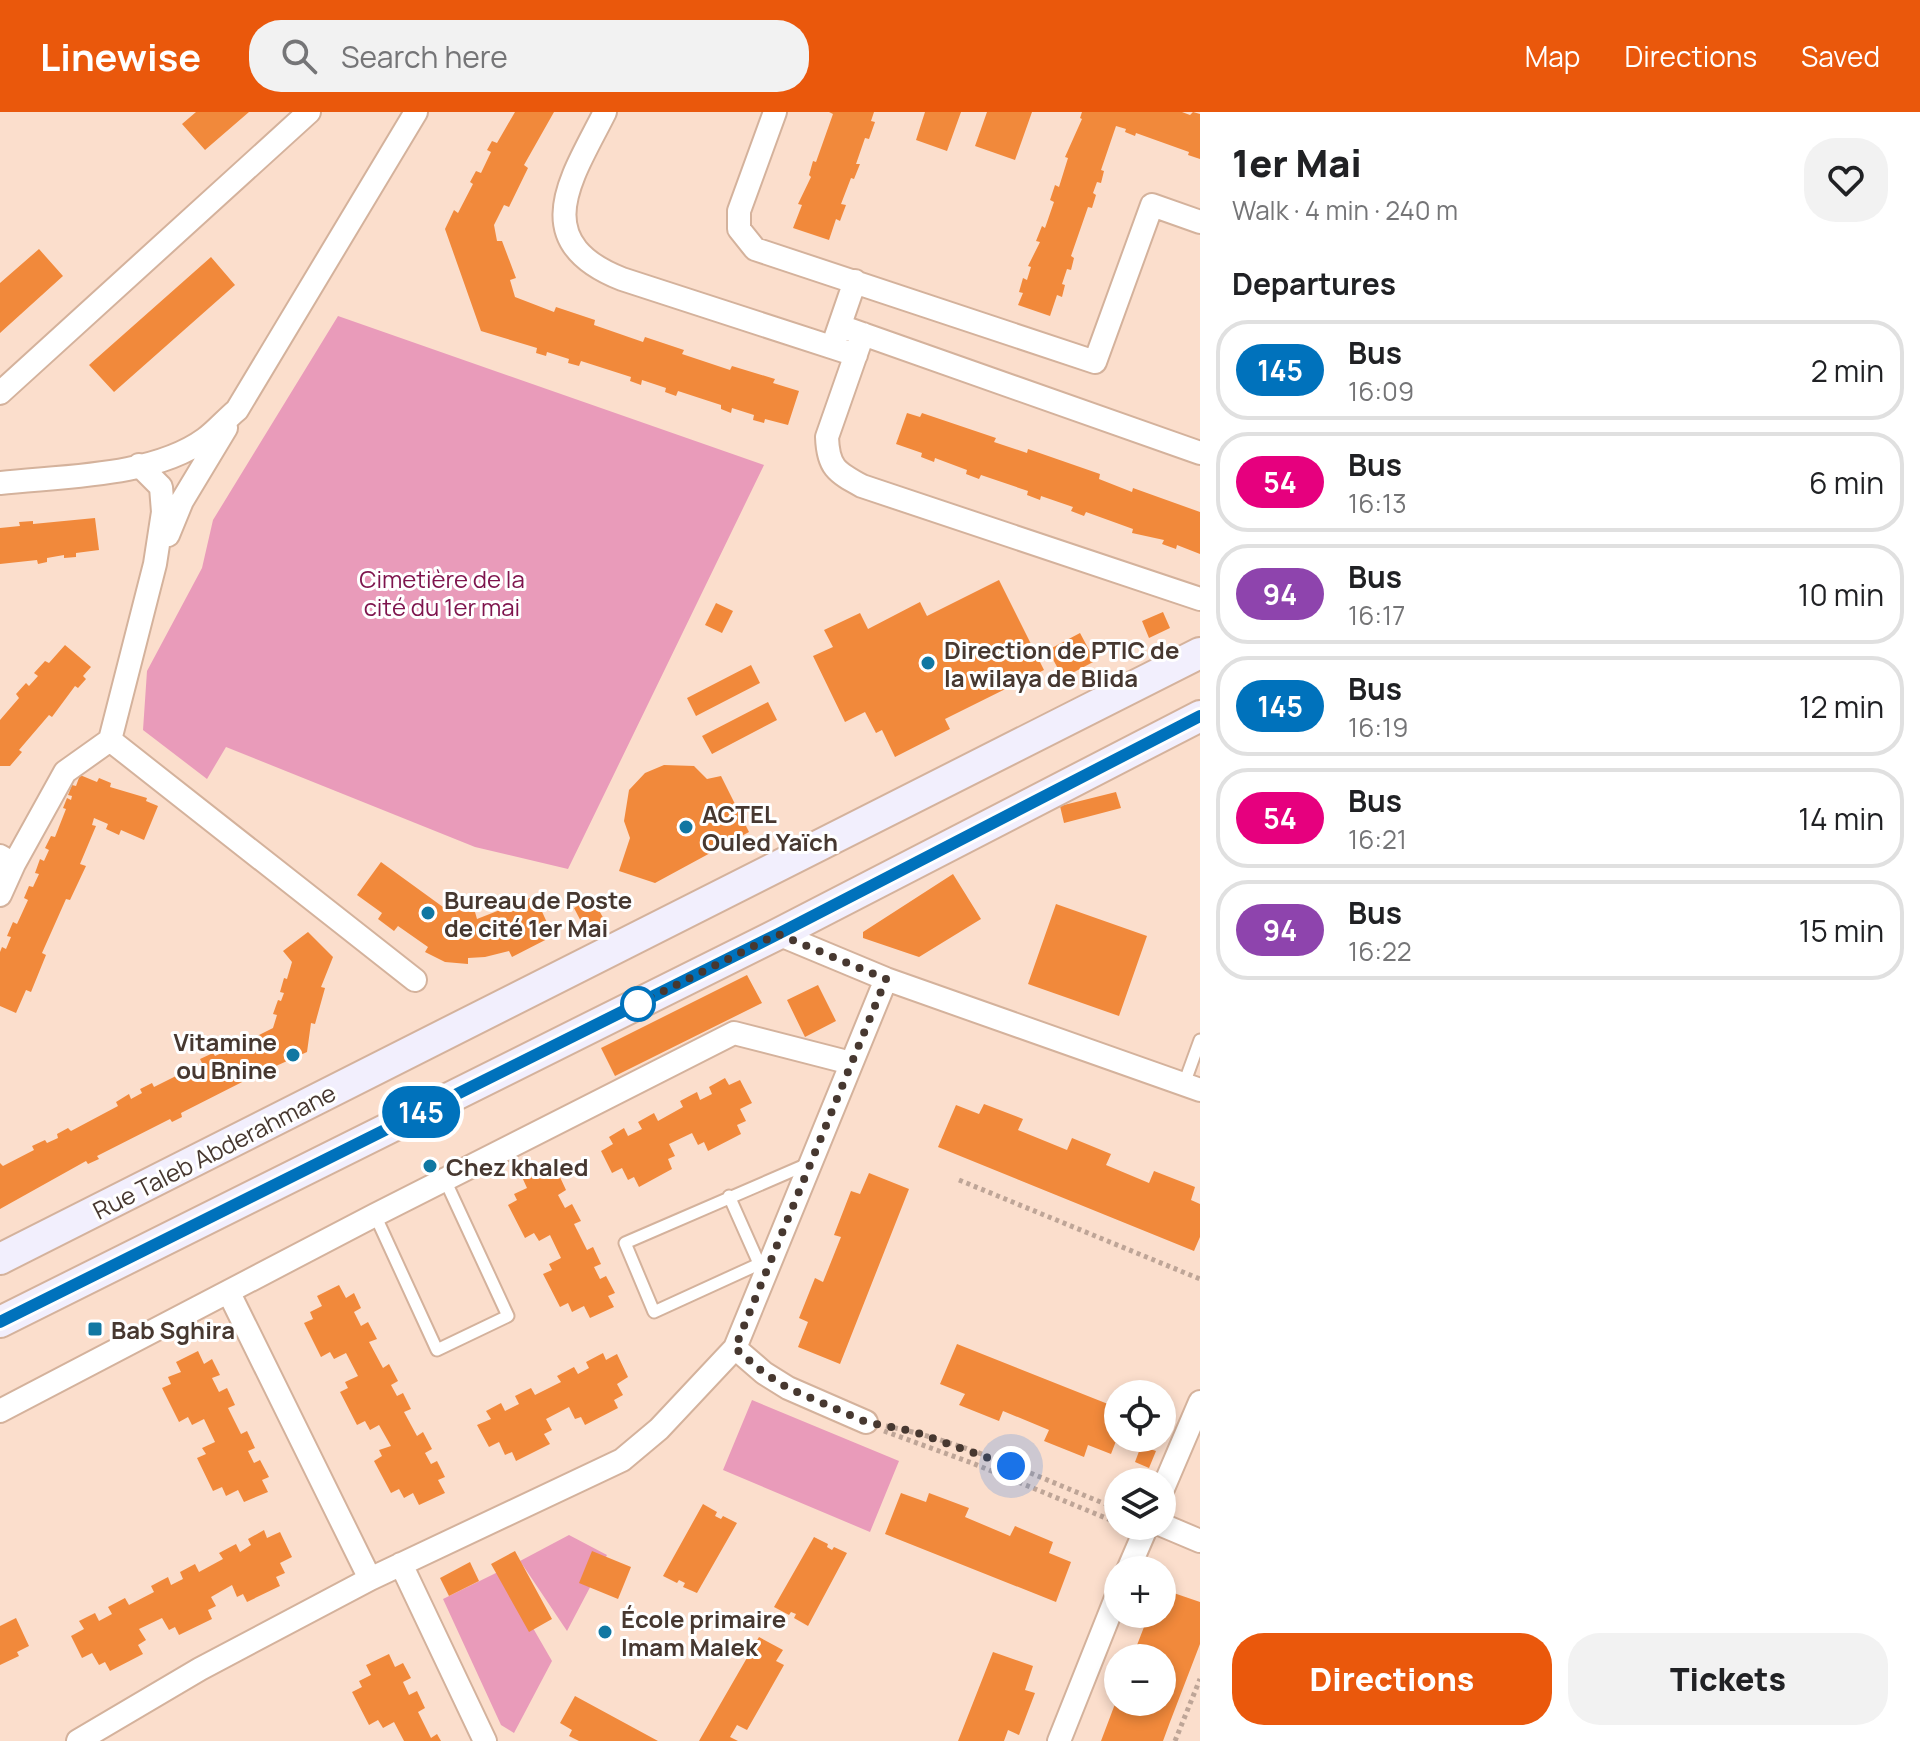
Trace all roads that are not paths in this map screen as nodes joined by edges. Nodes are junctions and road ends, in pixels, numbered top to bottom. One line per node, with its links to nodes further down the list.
1 (309, 112): 10 (street)
2 (416, 112): 11 (street)
3 (605, 112): 9 (street)
4 (775, 112): 6 (street)
5 (1200, 222): 6 (street)
6 (855, 281): 7 (street)
7 (840, 326): 8 (street); 9 (street)
8 (860, 345): 9 (street); 12 (street); 16 (street)
9 (832, 348)
10 (0, 393)
11 (237, 410): 13 (street); 15 (street)
12 (1200, 453)
13 (139, 465): 14 (street); 15 (street)
14 (0, 483)
15 (155, 564): 19 (street)
16 (1200, 599)
17 (1200, 653): 32 (main road, Rue Taleb Abderahmane)
18 (1200, 716): 22 (main road)
19 (110, 740): 20 (street); 24 (street)
20 (7, 860): 21 (street)
21 (0, 895)
22 (778, 934): 23 (street); 35 (main road)
23 (886, 979): 26 (street); 27 (street)
24 (415, 980)
25 (1200, 1040): 27 (lane)
26 (851, 1063): 28 (street); 29 (street)
27 (1192, 1087)
28 (810, 1163): 30 (lane); 33 (street)
29 (445, 1180): 31 (street); 31 (lane)
30 (729, 1196): 33 (lane); 33 (lane)
31 (375, 1215): 34 (street)
32 (0, 1259)
33 (762, 1270): 36 (street)
34 (229, 1293): 38 (street); 44 (street)
35 (0, 1322)
36 (735, 1348): 39 (street); 43 (street)
37 (1200, 1402): 40 (street)
38 (0, 1411)
39 (866, 1422)
40 (1172, 1468)
41 (1176, 1531): 42 (street)
42 (1200, 1541)
43 (401, 1564): 44 (street); 47 (street)
44 (370, 1579): 46 (street)
45 (1104, 1628): 48 (street)
46 (78, 1741)
47 (485, 1741)
48 (1059, 1741)

